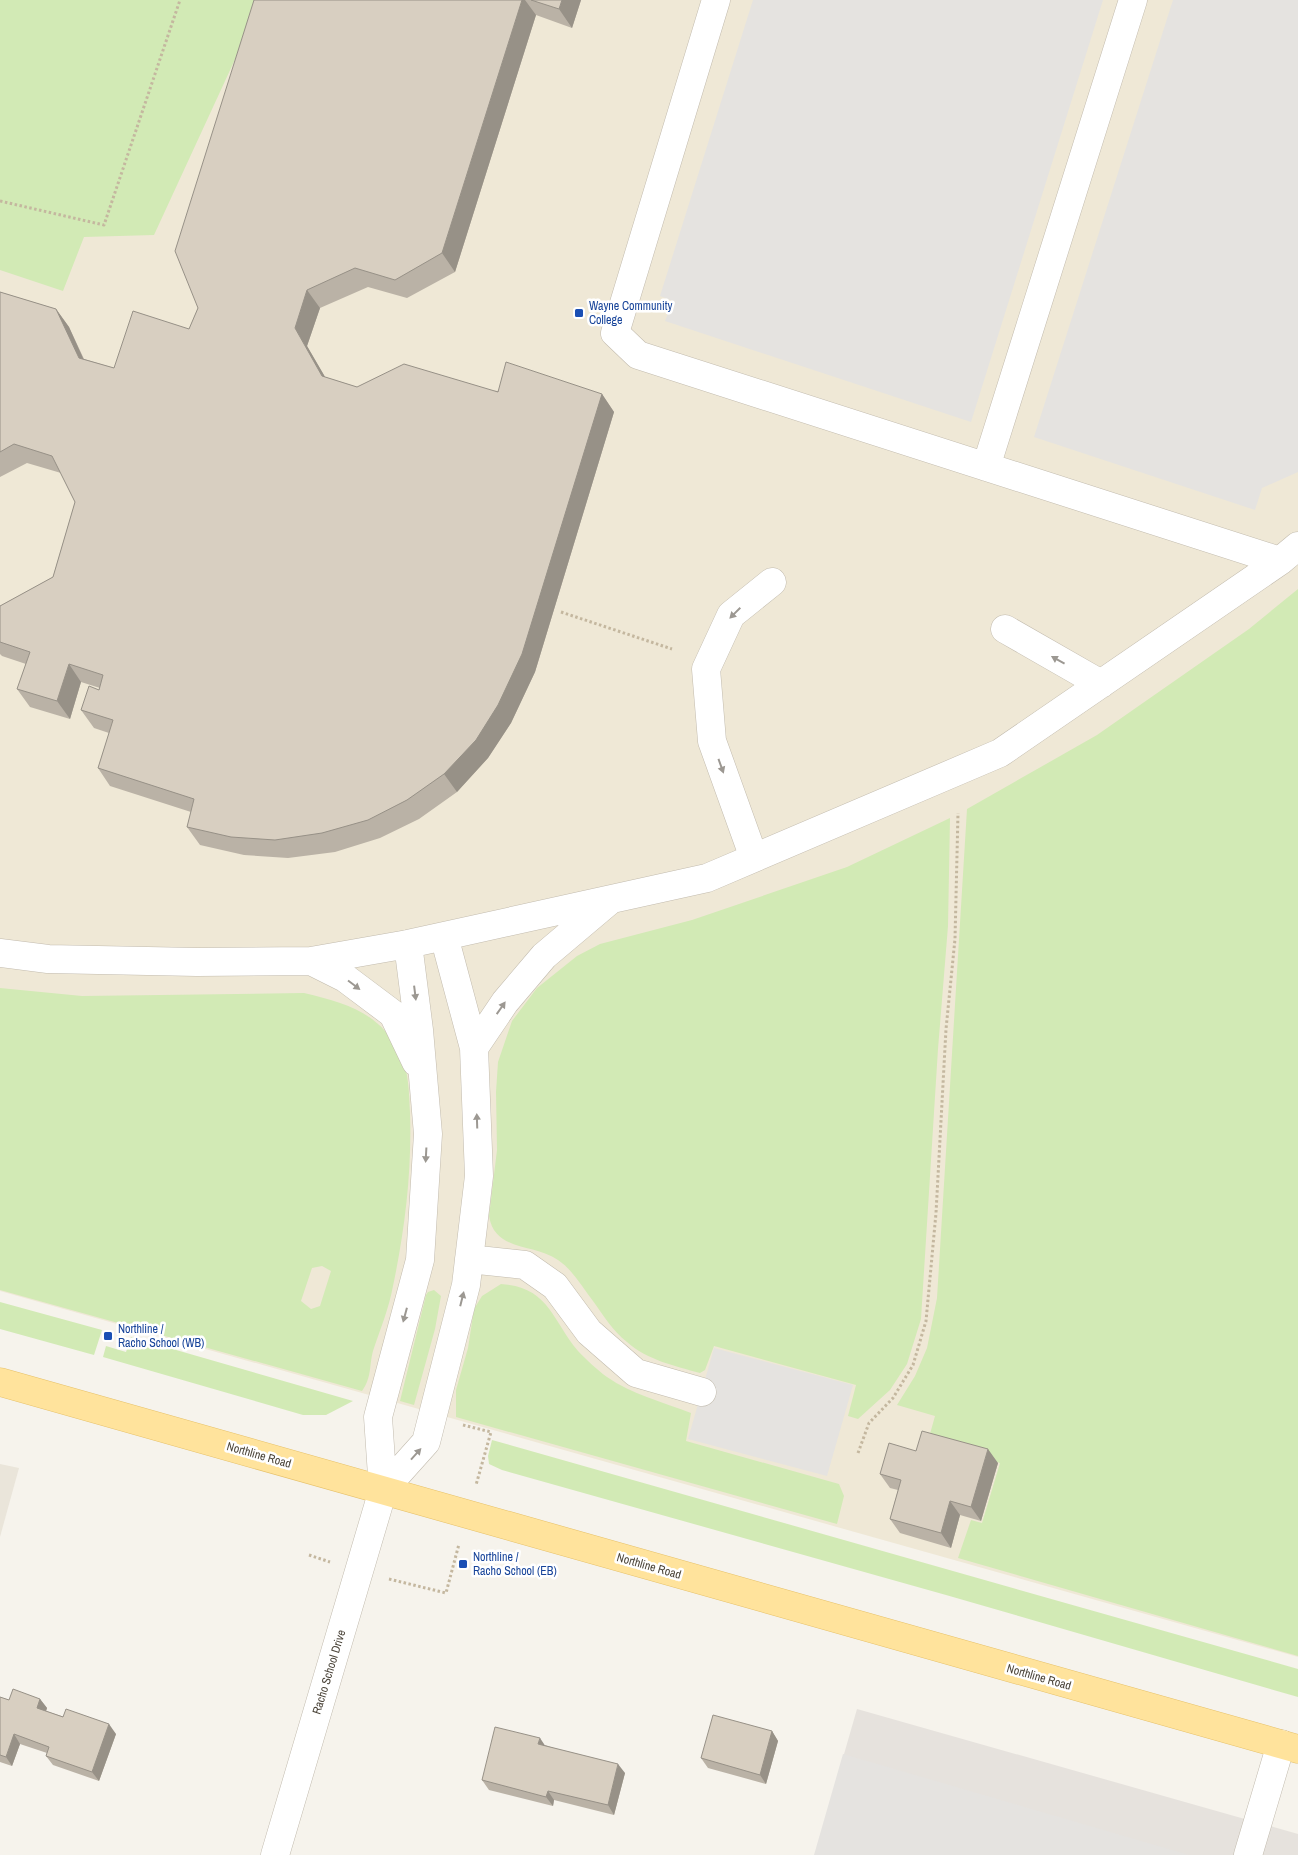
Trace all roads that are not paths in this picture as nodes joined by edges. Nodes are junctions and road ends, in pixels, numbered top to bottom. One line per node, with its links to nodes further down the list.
1 (716, 0): 3 (street)
2 (1133, 0): 3 (street)
3 (986, 467): 4 (street)
4 (1289, 553): 7 (street)
5 (772, 582): 8 (street, one-way to 8)
6 (1005, 629): 7 (street, one-way to 6)
7 (1101, 684): 8 (street)
8 (754, 858): 9 (street)
9 (611, 900): 10 (street); 14 (street, one-way to 9)
10 (444, 936): 11 (street); 14 (street)
11 (408, 944): 13 (street); 15 (street, one-way to 15)
12 (0, 953): 13 (street)
13 (311, 961): 15 (street, one-way to 15)
14 (474, 1048): 16 (street, one-way to 14)
15 (423, 1075): 19 (street, one-way to 19)
16 (469, 1259): 18 (street); 19 (street, one-way to 16)
17 (0, 1382): 19 (main road, Northline Road)
18 (702, 1392)
19 (383, 1490): 20 (main road, Northline Road); 21 (street, Racho School Drive)
20 (1290, 1747): 22 (street)
21 (275, 1855)
22 (1248, 1855)

